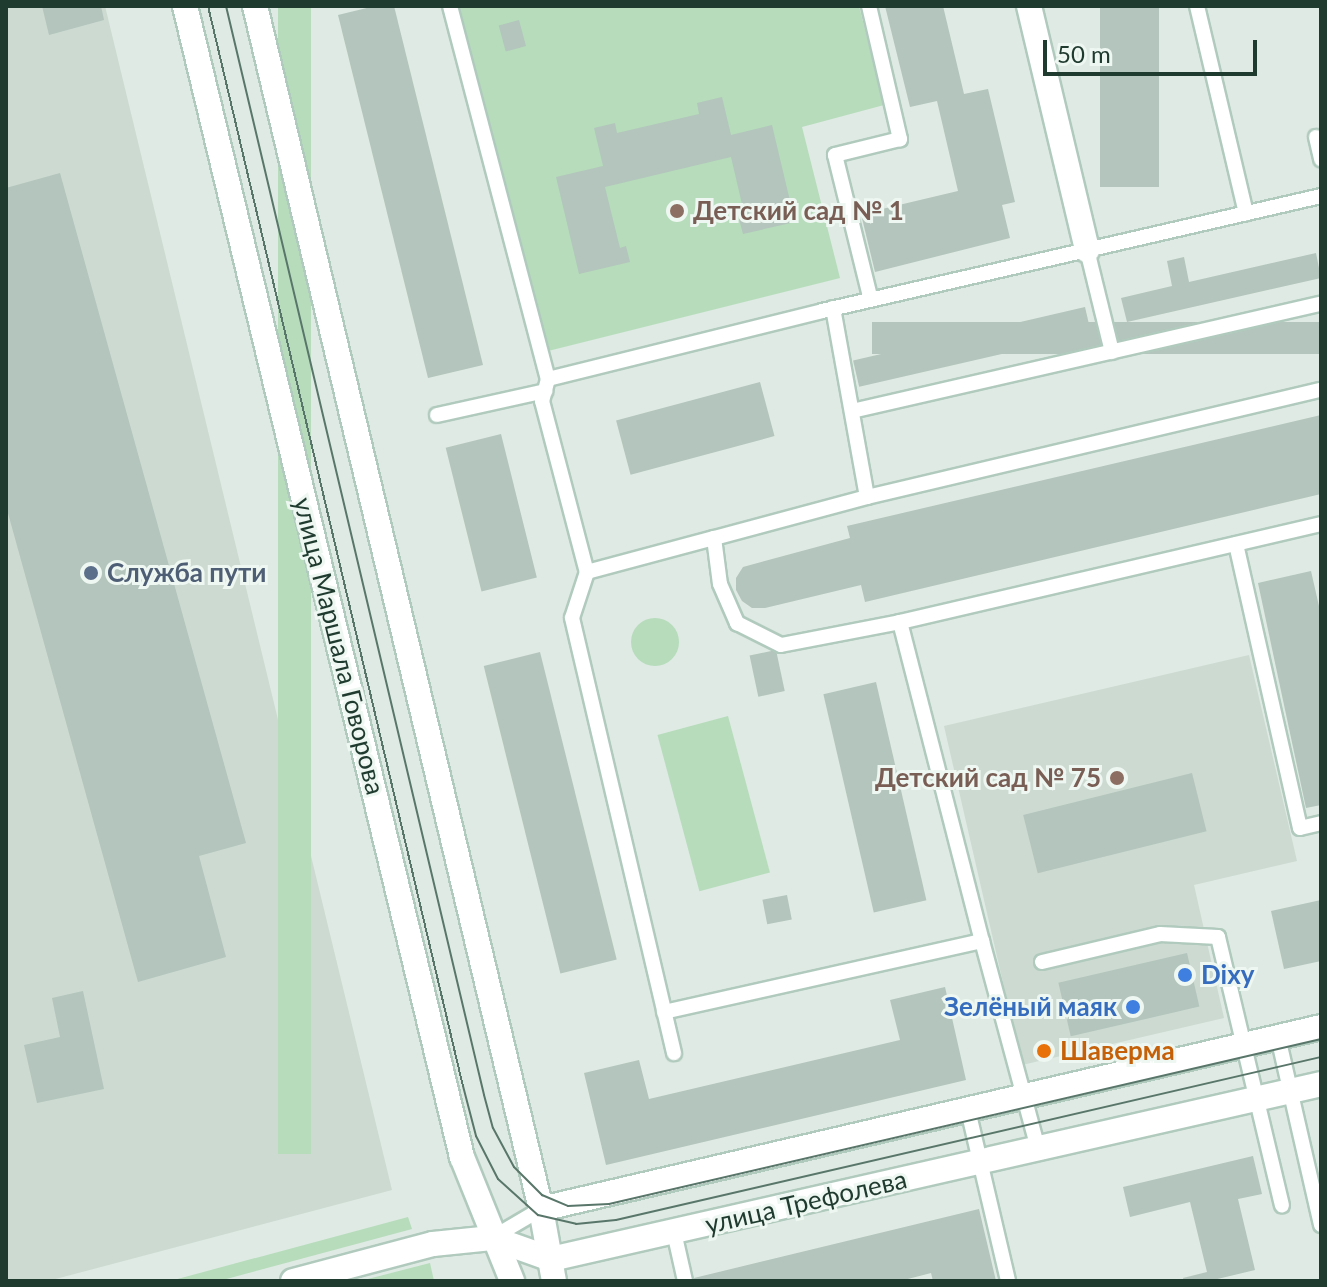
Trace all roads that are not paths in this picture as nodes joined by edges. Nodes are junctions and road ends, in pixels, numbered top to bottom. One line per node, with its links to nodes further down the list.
1 (185, 6): 45 (main road, улица Маршала Говорова)
2 (255, 6): 42 (main road)
3 (450, 6): 16 (lane)
4 (869, 6): 12 (lane)
5 (1029, 6): 11 (main road)
6 (1197, 6): 10 (lane)
7 (1316, 137): 8 (lane)
8 (1321, 159)
9 (1321, 196): 10 (lane)
10 (1246, 213): 11 (lane)
11 (1087, 250): 12 (lane); 15 (lane)
12 (871, 300): 14 (lane)
13 (1321, 304): 15 (lane)
14 (833, 308): 16 (lane); 18 (lane)
15 (1112, 352): 18 (lane)
16 (547, 385): 19 (lane); 24 (lane)
17 (1321, 390): 20 (lane)
18 (852, 411): 20 (lane)
19 (437, 415)
20 (867, 497): 22 (lane)
21 (1321, 524): 23 (lane)
22 (714, 538): 24 (lane); 25 (lane)
23 (1236, 544): 25 (lane); 26 (lane)
24 (587, 572): 29 (lane)
25 (900, 622): 27 (lane)
26 (1321, 823)
27 (982, 941): 29 (lane); 36 (lane)
28 (1042, 962): 32 (lane)
29 (664, 1012): 33 (lane)
30 (1321, 1027): 31 (main road, улица Трефолева)
31 (1278, 1037): 32 (main road, улица Трефолева); 35 (lane)
32 (1244, 1045): 36 (main road, улица Трефолева); 37 (lane)
33 (674, 1053)
34 (1321, 1084): 35 (main road, улица Трефолева)
35 (1291, 1091): 37 (main road, улица Трефолева); 43 (lane)
36 (1024, 1096): 38 (main road, улица Трефолева); 39 (lane)
37 (1257, 1098): 39 (main road, улица Трефолева); 41 (lane)
38 (968, 1110): 40 (lane); 42 (main road, улица Трефолева)
39 (1038, 1148): 40 (main road, улица Трефолева)
40 (981, 1162): 44 (main road, улица Трефолева); 50 (lane)
41 (1282, 1205)
42 (541, 1209): 45 (lane); 46 (main road)
43 (1321, 1225)
44 (674, 1232): 46 (main road, улица Трефолева); 49 (lane)
45 (492, 1238): 46 (main road); 47 (main road); 48 (main road, улица Маршала Говорова)
46 (553, 1270)
47 (293, 1281)
48 (512, 1281)
49 (685, 1281)
50 (1008, 1281)

